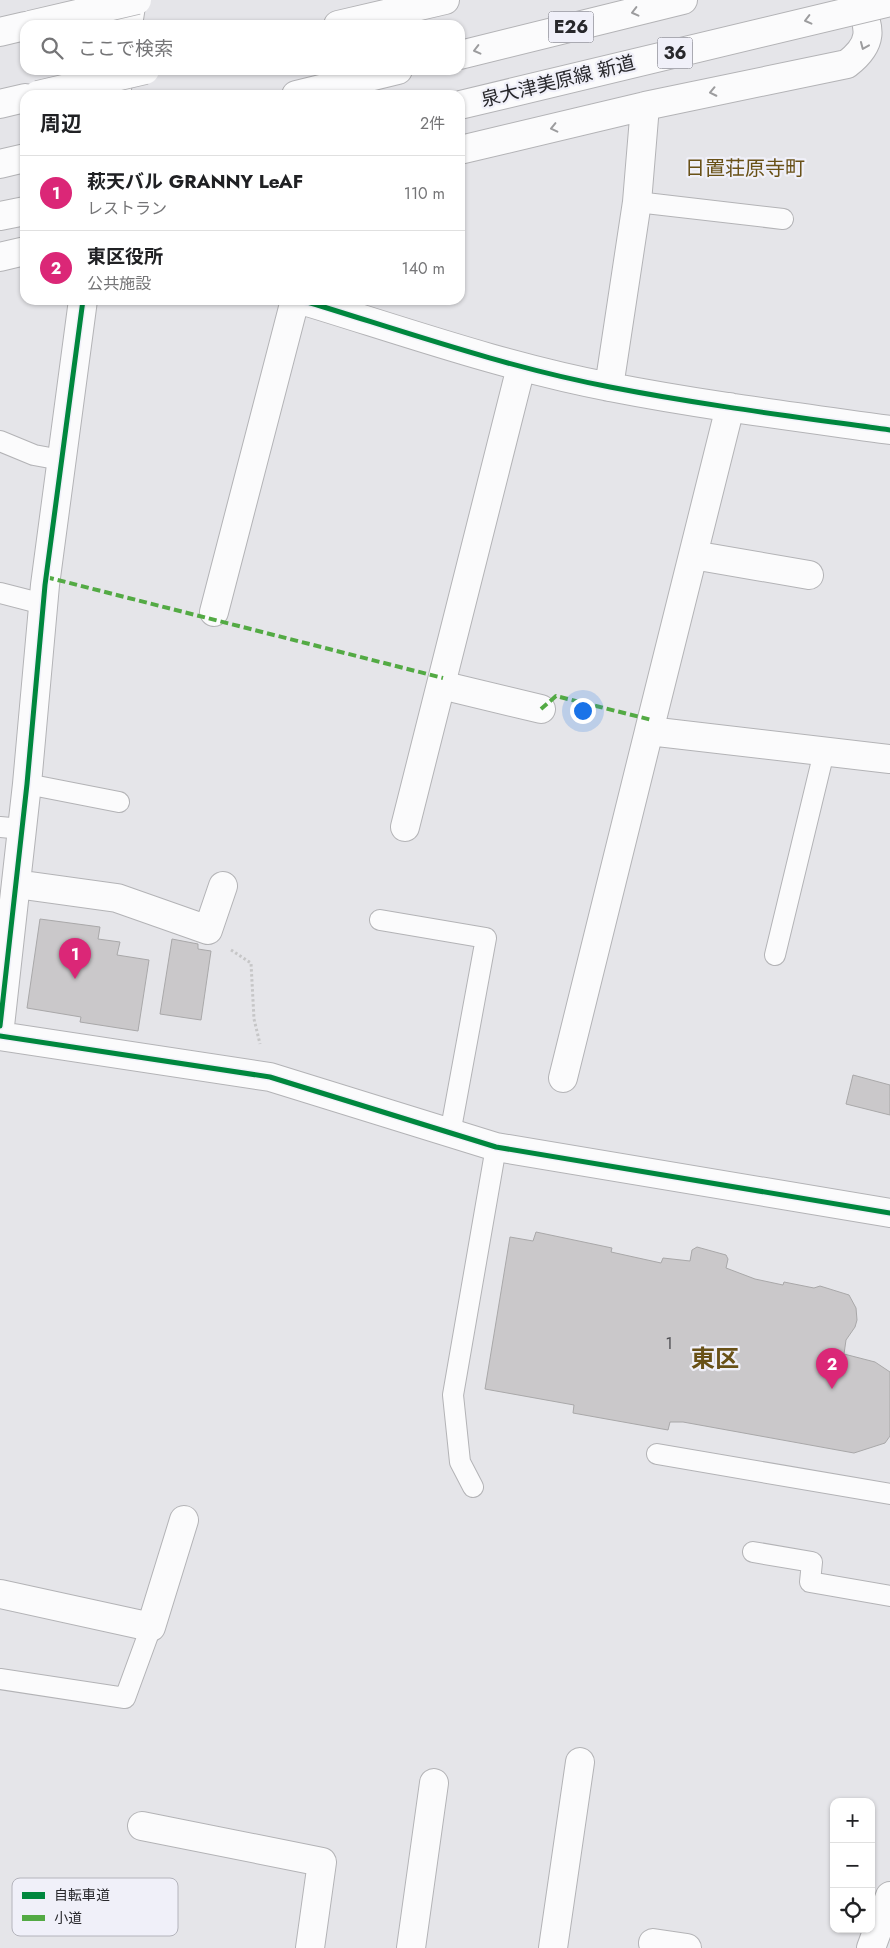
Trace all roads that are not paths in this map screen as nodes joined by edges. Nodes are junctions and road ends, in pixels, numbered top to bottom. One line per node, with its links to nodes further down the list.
1 (132, 0): 8 (main road)
2 (137, 0): 7 (main road, bridge)
3 (445, 0): 9 (main road)
4 (683, 0): 12 (main road, E26, one-way to 12)
5 (857, 0): 22 (main road, one-way to 22)
6 (890, 2): 21 (main road, 泉大津美原線 新道 / 36, one-way to 21, bridge)
7 (51, 20)
8 (129, 20)
9 (359, 20)
10 (20, 27): 11 (main road)
11 (0, 32)
12 (465, 54)
13 (119, 75): 17 (main road)
14 (124, 75): 16 (main road, bridge)
15 (378, 75): 18 (main road)
16 (59, 90)
17 (117, 90)
18 (316, 90)
19 (20, 99): 20 (main road)
20 (0, 104)
21 (465, 104)
22 (645, 106): 23 (main road, one-way to 23); 26 (main road)
23 (465, 149)
24 (20, 159): 25 (main road)
25 (0, 164)
26 (637, 202): 29 (lane); 36 (main road)
27 (20, 211): 28 (main road)
28 (0, 216)
29 (783, 219)
30 (20, 252): 31 (main road)
31 (0, 257)
32 (82, 305): 40 (main road)
33 (294, 305): 45 (main road)
34 (317, 305): 35 (main road)
35 (521, 367): 36 (main road); 46 (main road)
36 (610, 387): 37 (main road)
37 (730, 407): 38 (main road); 41 (main road)
38 (890, 430)
39 (0, 441): 40 (lane)
40 (61, 460): 44 (main road)
41 (693, 555): 42 (main road); 48 (main road)
42 (809, 575)
43 (0, 593): 44 (lane)
44 (44, 604): 51 (main road)
45 (214, 612)
46 (441, 685): 47 (main road); 54 (main road)
47 (541, 709)
48 (649, 731): 49 (main road); 61 (main road)
49 (824, 752): 50 (main road); 58 (lane)
50 (890, 759)
51 (27, 784): 52 (lane); 53 (main road)
52 (119, 802)
53 (11, 828): 55 (main road)
54 (405, 828)
55 (16, 884): 56 (main road); 59 (main road)
56 (223, 886)
57 (380, 920): 62 (lane)
58 (775, 955)
59 (0, 1026)
60 (0, 1036): 62 (main road)
61 (563, 1078)
62 (450, 1134): 63 (main road)
63 (496, 1147): 64 (main road); 66 (lane)
64 (890, 1213)
65 (657, 1454): 67 (lane)
66 (473, 1486)
67 (890, 1494)
68 (184, 1520): 72 (main road)
69 (753, 1552): 71 (lane)
70 (0, 1594): 72 (main road)
71 (890, 1596)
72 (151, 1627): 73 (lane)
73 (0, 1679)
74 (580, 1762): 81 (main road)
75 (434, 1783): 80 (main road)
76 (142, 1826): 79 (main road)
77 (890, 1896): 83 (main road)
78 (653, 1943): 82 (main road)
79 (310, 1948)
80 (411, 1948)
81 (553, 1948)
82 (688, 1948)
83 (871, 1948)

